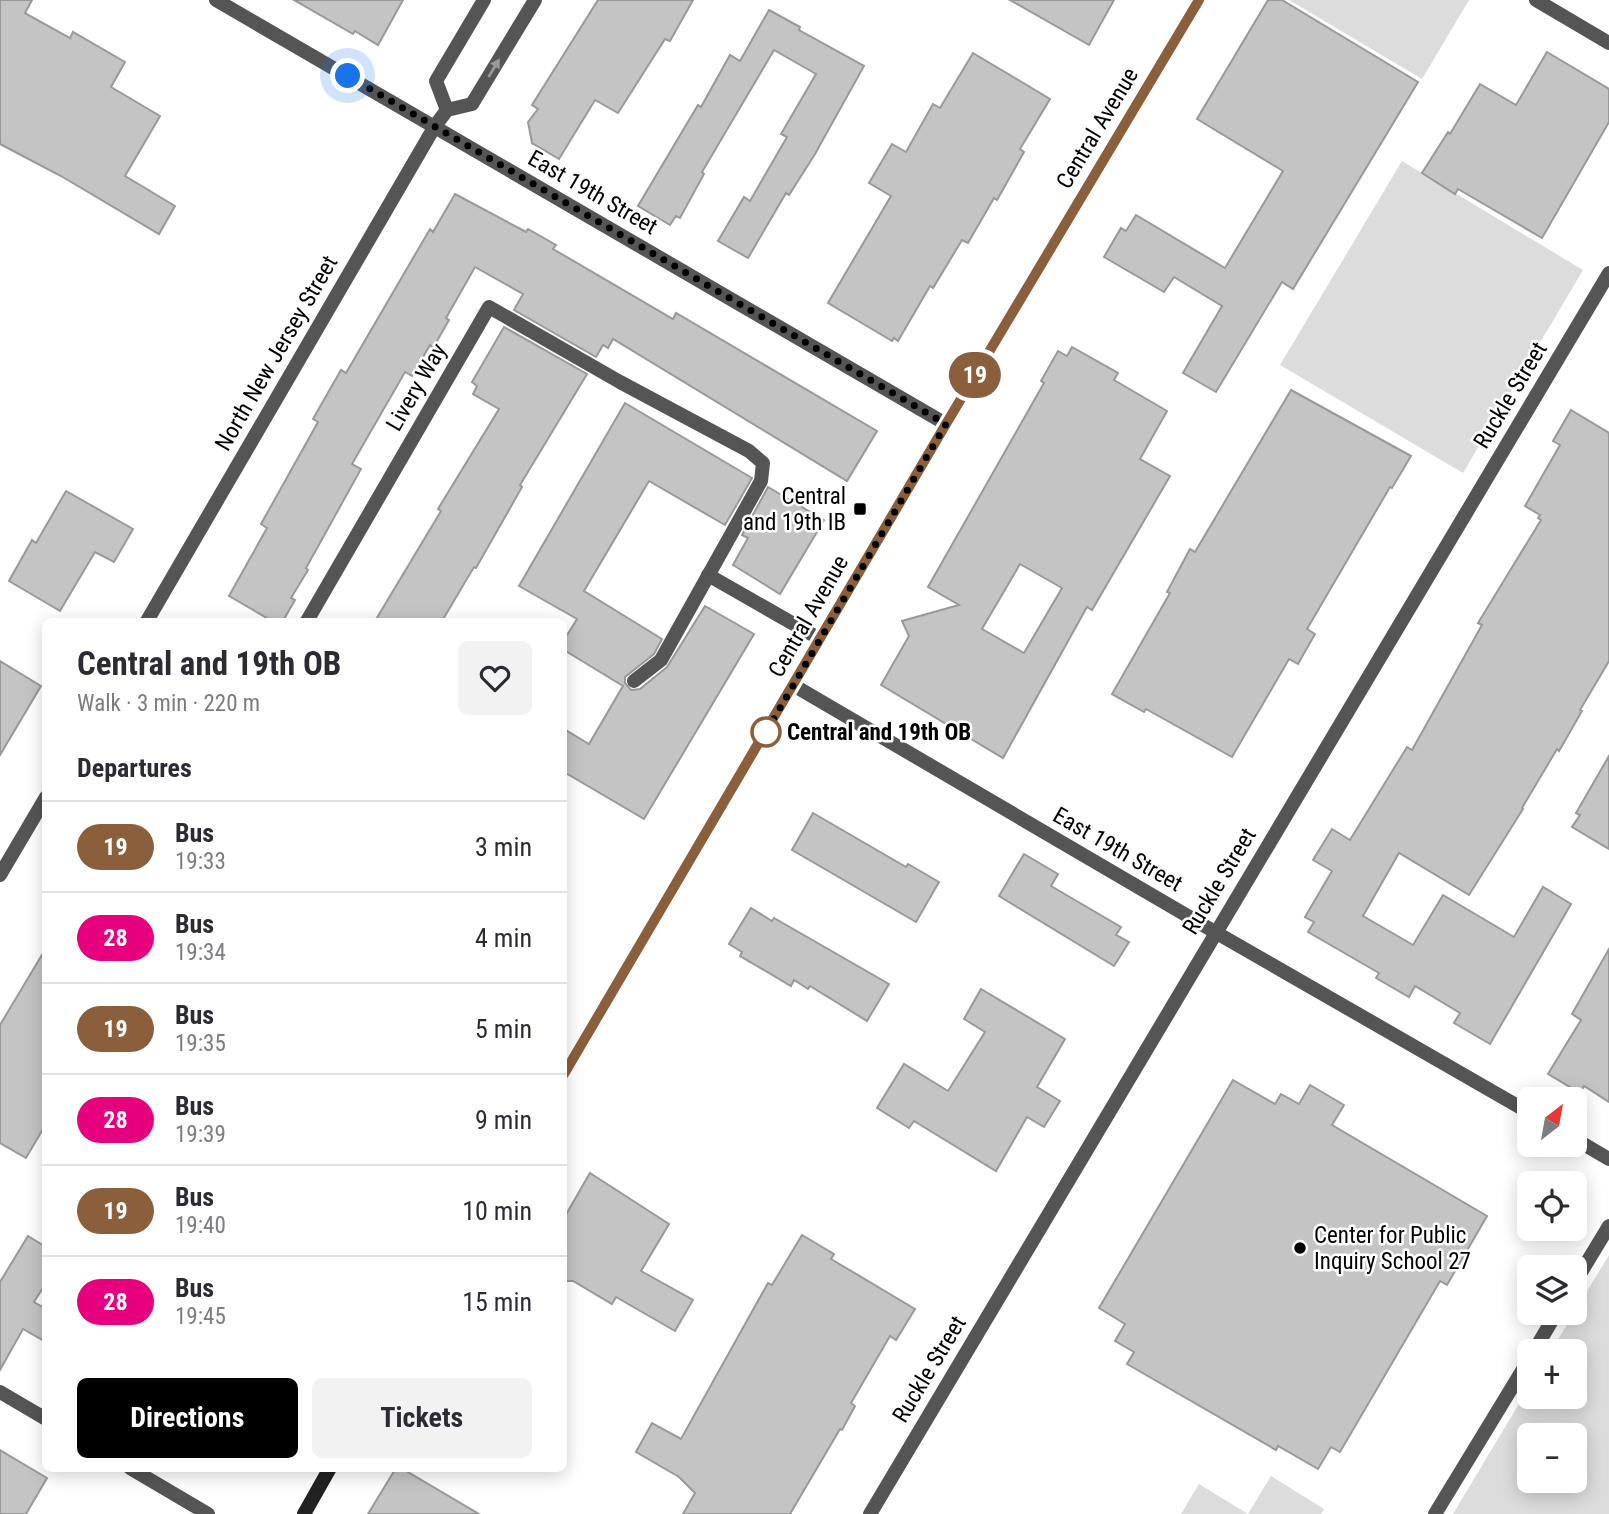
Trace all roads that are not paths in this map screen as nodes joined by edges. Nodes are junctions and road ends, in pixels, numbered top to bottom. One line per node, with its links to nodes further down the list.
1 (216, 0): 8 (street, East 19th Street)
2 (484, 0): 7 (street)
3 (534, 0): 7 (street, North New Jersey Street, one-way to 3)
4 (1199, 0): 10 (main road, Central Avenue)
5 (1536, 0): 6 (street)
6 (1609, 43)
7 (447, 110): 8 (street, North New Jersey Street)
8 (435, 126): 10 (street, East 19th Street); 12 (street, North New Jersey Street)
9 (1609, 273): 19 (street, Ruckle Street)
10 (946, 424): 14 (main road, Central Avenue)
11 (708, 575): 13 (street, Livery Way); 14 (street); 15 (street)
12 (149, 618)
13 (309, 618)
14 (820, 639): 16 (main road, Central Avenue)
15 (634, 681)
16 (793, 685): 19 (street, East 19th Street); 20 (main road, Central Avenue)
17 (42, 804): 18 (street)
18 (0, 875)
19 (1214, 932): 21 (street, East 19th Street); 33 (street, Ruckle Street)
20 (567, 1069)
21 (1517, 1106)
22 (1587, 1146): 23 (street)
23 (1609, 1159)
24 (1609, 1226): 25 (street)
25 (1587, 1262)
26 (1517, 1379): 34 (street)
27 (0, 1392): 28 (street)
28 (42, 1417)
29 (137, 1472): 31 (street)
30 (328, 1472): 32 (main road)
31 (208, 1514)
32 (304, 1514)
33 (870, 1514)
34 (1435, 1514)

